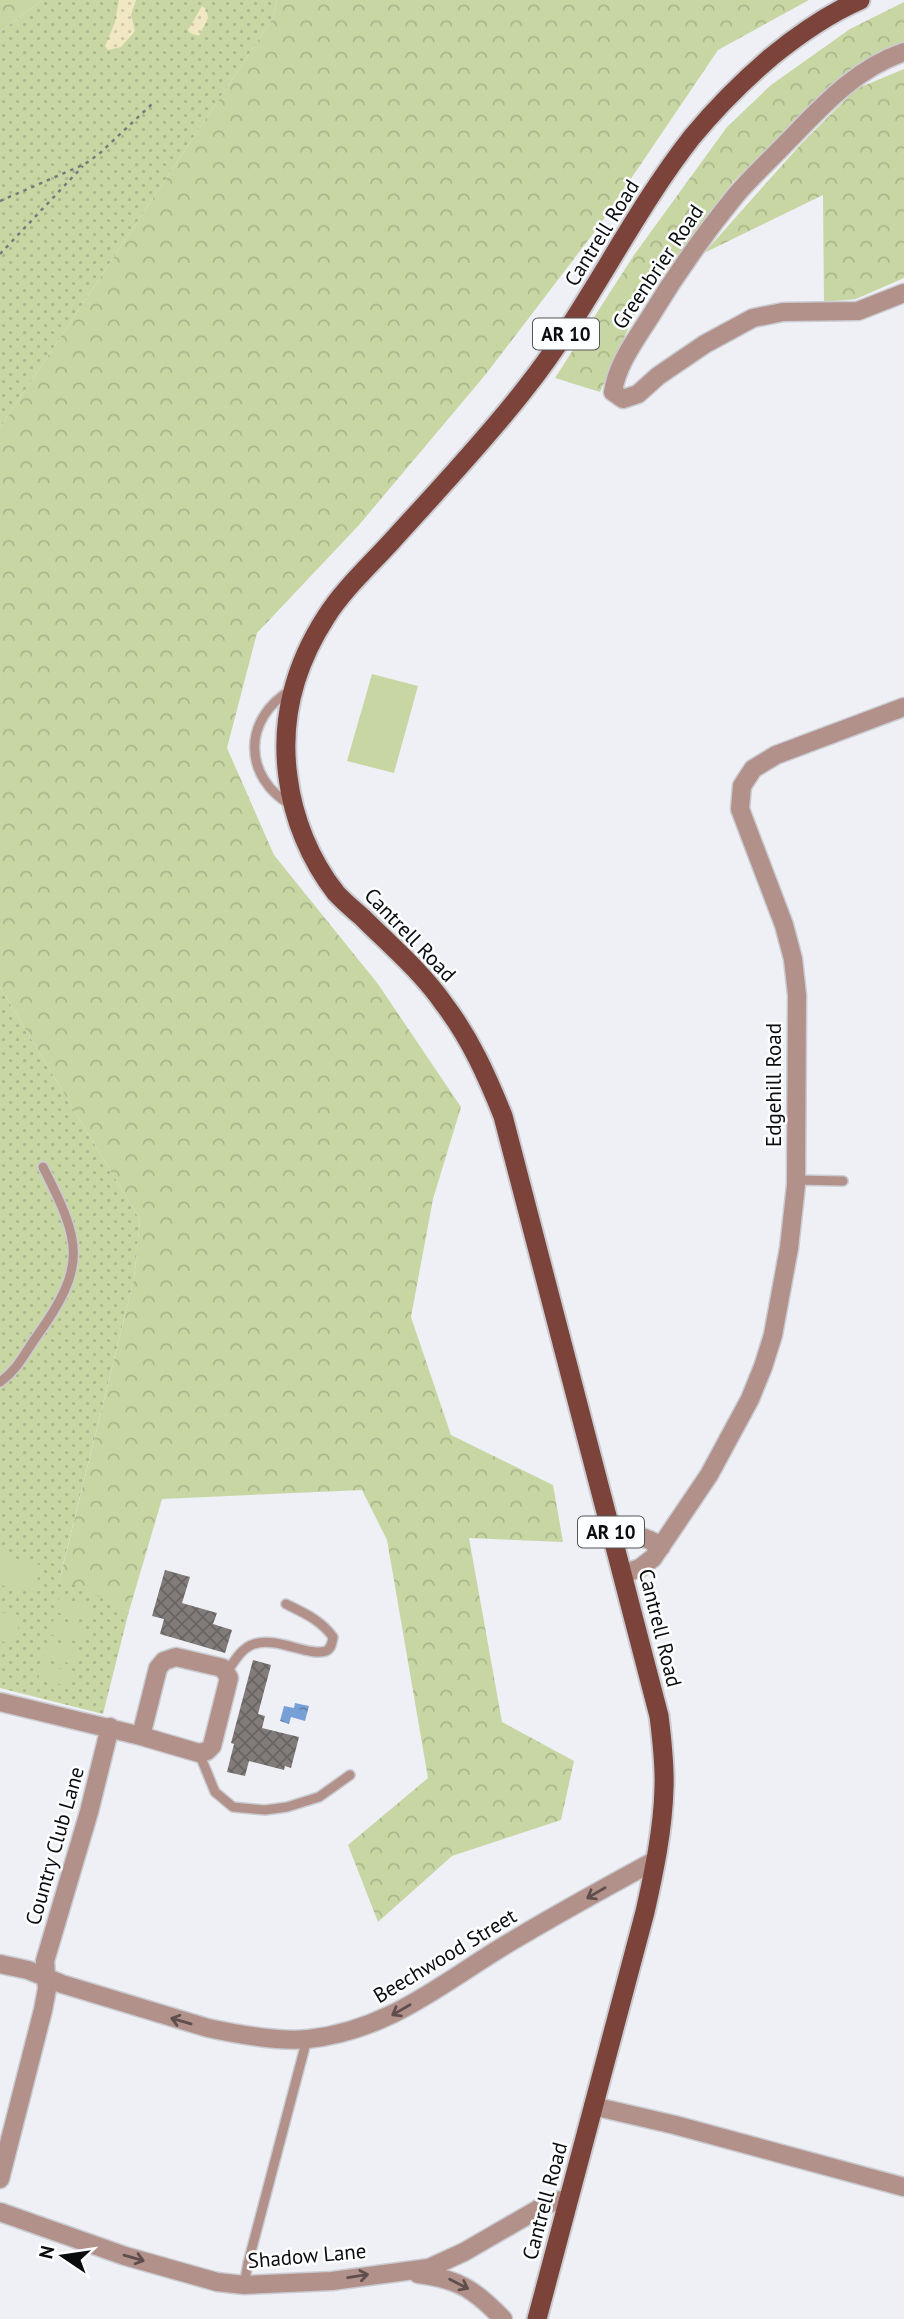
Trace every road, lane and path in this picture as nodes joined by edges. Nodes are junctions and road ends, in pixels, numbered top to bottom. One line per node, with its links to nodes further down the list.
1 (860, 0): 8 (main road, Cantrell Road / AR 10)
2 (904, 52): 7 (street, Greenbrier Road)
3 (152, 104): 4 (path)
4 (85, 164): 5 (path); 6 (path)
5 (0, 201)
6 (0, 254)
7 (904, 293)
8 (292, 690): 10 (main road, Cantrell Road / AR 10); 10 (lane, Cantrell Road)
9 (904, 707): 12 (street, Edgehill Road)
10 (293, 806): 15 (main road, Cantrell Road / AR 10)
11 (43, 1167): 14 (lane)
12 (796, 1180): 13 (lane); 16 (street, Edgehill Road)
13 (844, 1181)
14 (0, 1382)
15 (612, 1538): 16 (street); 17 (main road, Cantrell Road / AR 10)
16 (661, 1547): 17 (street, Edgehill Road)
17 (623, 1574): 25 (main road, Cantrell Road / AR 10)
18 (286, 1604): 19 (lane)
19 (227, 1672): 22 (street); 23 (street)
20 (0, 1702): 21 (street)
21 (110, 1727): 22 (street); 27 (street, Country Club Lane)
22 (141, 1736): 23 (street)
23 (199, 1753): 24 (lane)
24 (350, 1775)
25 (656, 1860): 28 (street, Beechwood Street, one-way to 28); 29 (main road, Cantrell Road / AR 10)
26 (0, 1964): 27 (street, Beechwood Street)
27 (46, 1978): 28 (street, Beechwood Street, one-way to 27); 30 (street, Country Club Lane)
28 (307, 2039): 35 (lane)
29 (593, 2106): 31 (street); 32 (main road, Cantrell Road / AR 10)
30 (0, 2179)
31 (904, 2187)
32 (569, 2198): 34 (street, Shadow Lane); 37 (main road, Cantrell Road / AR 10)
33 (0, 2212): 35 (street, Shadow Lane, one-way to 35)
34 (404, 2272): 35 (street, Shadow Lane, one-way to 34); 36 (street, one-way to 36)
35 (244, 2285)
36 (503, 2319)
37 (537, 2319)

